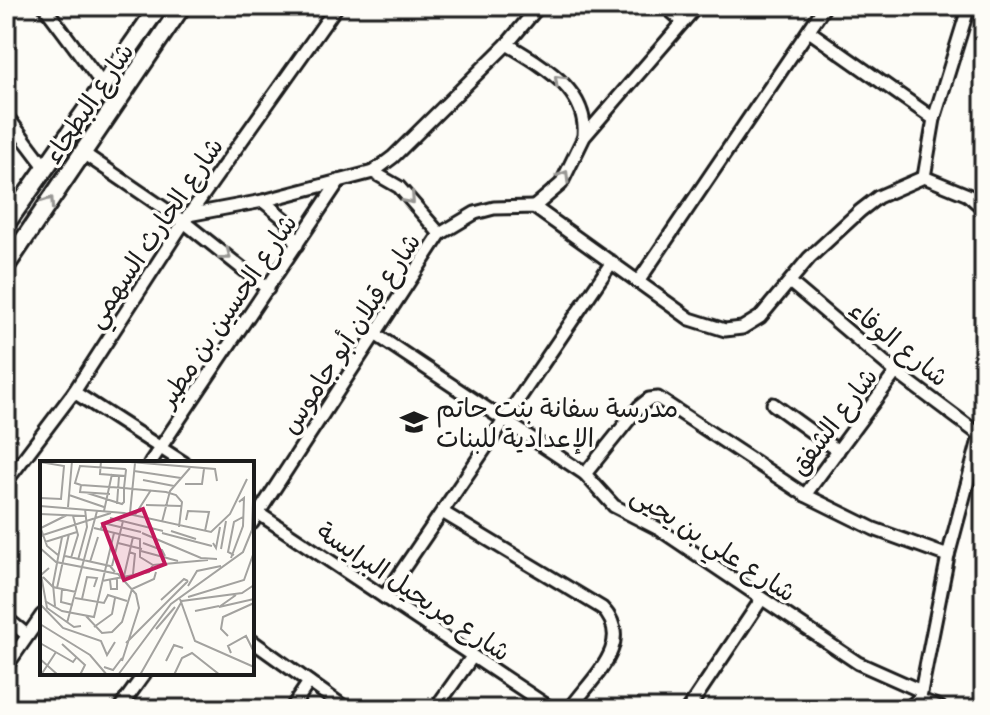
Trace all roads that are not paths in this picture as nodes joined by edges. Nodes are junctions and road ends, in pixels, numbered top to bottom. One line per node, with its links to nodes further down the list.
1 (44, 6): 13 (street)
2 (159, 6): 13 (street, شارع البطحاء)
3 (182, 6): 17 (street, شارع البطحاء)
4 (337, 6): 25 (street, شارع الحارث السهمي)
5 (539, 6): 12 (street)
6 (665, 6): 10 (street)
7 (697, 6): 10 (street)
8 (825, 6): 11 (street)
9 (969, 6): 15 (street)
10 (683, 22): 16 (street)
11 (809, 31): 15 (street); 31 (street)
12 (507, 44): 16 (street, one-way to 12); 19 (street)
13 (103, 85): 18 (street, شارع البطحاء)
14 (6, 115): 18 (street)
15 (934, 119): 20 (street)
16 (584, 137): 23 (street, one-way to 16)
17 (83, 153): 25 (street); 29 (street, شارع البطحاء, one-way to 17)
18 (46, 168): 26 (street, شارع البطحاء)
19 (373, 172): 21 (street); 27 (street, one-way to 27)
20 (924, 177): 24 (street); 32 (street)
21 (339, 181): 22 (street); 28 (street, شارع الحسين بن مطير)
22 (263, 201): 25 (street); 28 (street)
23 (534, 207): 27 (street, شارع قبلان أبو جاموس); 30 (street)
24 (984, 209)
25 (186, 219): 33 (street, one-way to 33); 36 (street, شارع الحارث السهمي)
26 (6, 224)
27 (440, 234): 34 (street, شارع قبلان أبو جاموس)
28 (297, 245): 33 (street, شارع الحسين بن مطير)
29 (9, 256)
30 (612, 262): 31 (street); 39 (street)
31 (638, 282): 32 (street)
32 (791, 283): 35 (street, شارع الوفاء)
33 (268, 289): 41 (street, شارع الحسين بن مطير)
34 (375, 334): 39 (street, شارع علي بن يحيى); 49 (street, شارع قبلان أبو جاموس)
35 (896, 372): 40 (street, شارع الوفاء); 42 (street, شارع الشفق)
36 (74, 392): 41 (street); 46 (street, شارع الحارث السهمي)
37 (773, 404): 42 (street)
38 (984, 421): 40 (street)
39 (505, 423): 45 (street, شارع علي بن يحيى); 48 (street)
40 (980, 435): 50 (street)
41 (161, 448): 43 (street, شارع الحسين بن مطير); 44 (street)
42 (838, 451): 47 (street, شارع الشفق)
43 (151, 461)
44 (181, 461)
45 (585, 474): 47 (street); 52 (street, شارع علي بن يحيى)
46 (6, 482)
47 (805, 495): 50 (street)
48 (444, 513): 51 (street); 67 (street)
49 (254, 515): 51 (street, شارع مريحيل البرايسة)
50 (948, 556): 61 (street)
51 (384, 597): 57 (street, شارع مريحيل البرايسة)
52 (761, 600): 61 (street, شارع علي بن يحيى); 68 (street)
53 (6, 618): 55 (street)
54 (40, 618): 55 (street)
55 (27, 635): 58 (street)
56 (254, 642): 60 (street)
57 (472, 657): 65 (street); 66 (street, شارع مريحيل البرايسة)
58 (6, 667)
59 (144, 675): 62 (street)
60 (309, 682): 63 (street); 64 (street)
61 (917, 703): 69 (street)
62 (119, 709)
63 (291, 709)
64 (347, 709)
65 (435, 709)
66 (552, 709)
67 (570, 709)
68 (688, 709)
69 (938, 709)

